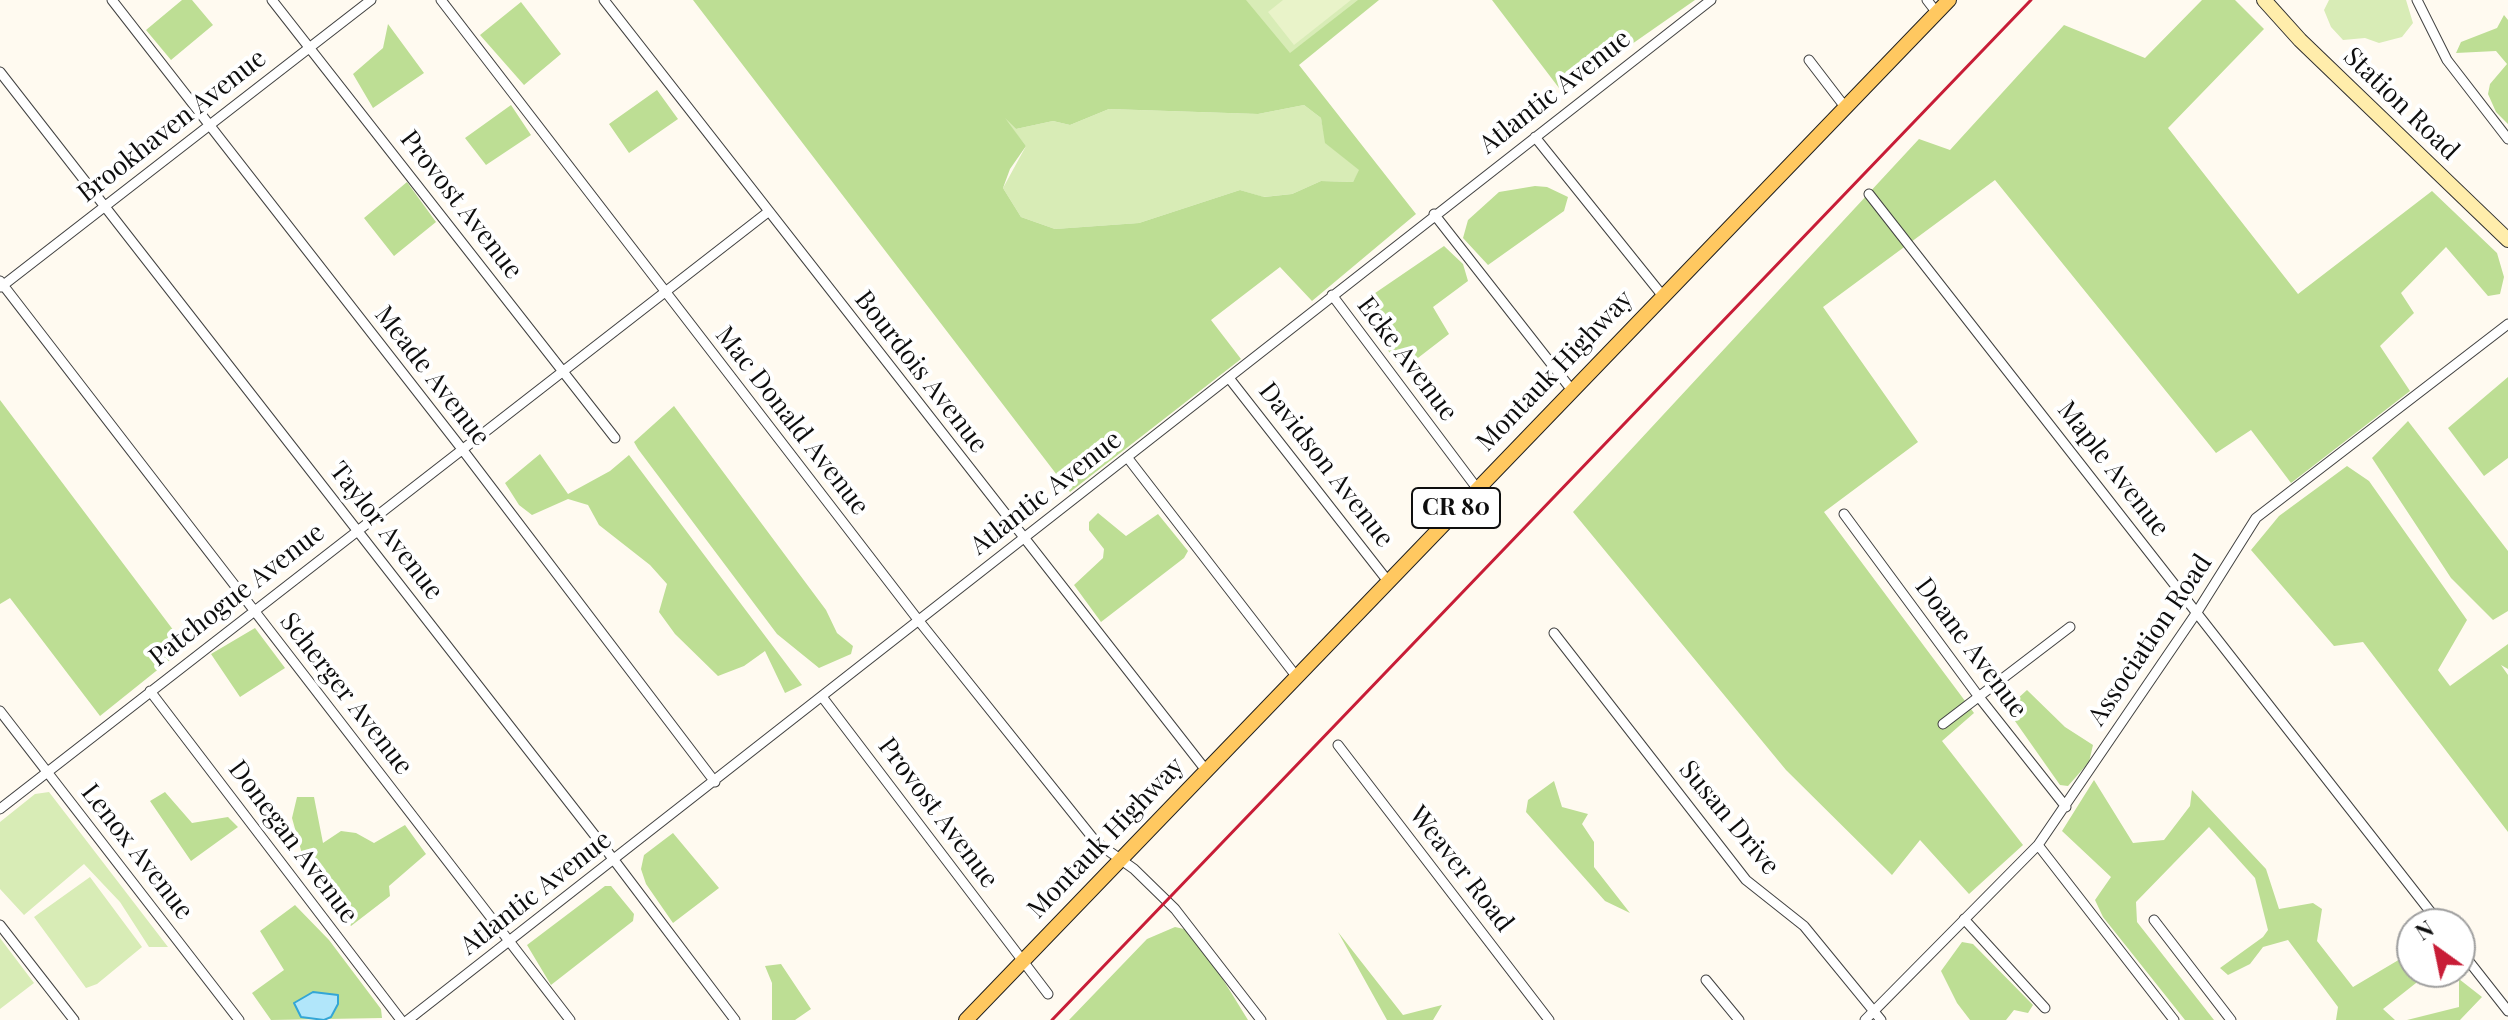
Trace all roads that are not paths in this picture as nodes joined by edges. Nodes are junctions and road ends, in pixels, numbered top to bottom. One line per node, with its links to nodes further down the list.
1 (112, 0): 16 (street, Meade Avenue)
2 (272, 0): 12 (street, Provost Avenue)
3 (371, 0): 12 (street, Brookhaven Avenue)
4 (441, 0): 25 (street, Mac Donald Avenue)
5 (604, 0): 21 (street, Bourdois Avenue)
6 (1711, 0): 17 (street, Atlantic Avenue)
7 (1927, 0): 11 (street)
8 (1949, 0): 11 (main road, Montauk Highway / CR 80)
9 (2265, 0): 23 (main road, Station Road)
10 (2417, 0): 18 (street)
11 (1937, 13): 15 (main road, Montauk Highway / CR 80)
12 (309, 48): 16 (street, Brookhaven Avenue); 29 (street, Provost Avenue)
13 (1809, 60): 15 (street)
14 (0, 72): 20 (street, Taylor Avenue)
15 (1845, 107): 27 (main road, Montauk Highway / CR 80)
16 (209, 126): 20 (street, Brookhaven Avenue); 33 (street, Meade Avenue)
17 (1535, 137): 22 (street, Atlantic Avenue); 27 (street)
18 (2508, 139)
19 (1869, 194): 41 (street, Maple Avenue)
20 (105, 206): 24 (street, Brookhaven Avenue); 37 (street, Taylor Avenue)
21 (768, 212): 25 (street, Patchogue Avenue); 38 (street, Bourdois Avenue)
22 (1434, 214): 26 (street, Atlantic Avenue); 31 (street)
23 (2508, 240)
24 (1, 284): 40 (street, Scherger Avenue)
25 (664, 291): 29 (street, Patchogue Avenue); 42 (street, Mac Donald Avenue)
26 (1332, 295): 30 (street, Atlantic Avenue); 35 (street, Ecke Avenue)
27 (1662, 295): 31 (main road, Montauk Highway / CR 80)
28 (2508, 324): 41 (street, Association Road)
29 (563, 371): 32 (street, Provost Avenue); 33 (street, Patchogue Avenue)
30 (1229, 378): 34 (street, Atlantic Avenue); 39 (street, Davidson Avenue)
31 (1571, 389): 35 (main road, Montauk Highway / CR 80)
32 (615, 438)
33 (462, 449): 37 (street, Patchogue Avenue); 54 (street, Meade Avenue)
34 (1127, 457): 38 (street, Atlantic Avenue); 45 (street)
35 (1476, 487): 39 (main road, Montauk Highway / CR 80)
36 (1844, 514): 47 (street, Doane Avenue)
37 (357, 529): 40 (street, Patchogue Avenue); 59 (street, Taylor Avenue)
38 (1023, 538): 42 (street, Atlantic Avenue); 52 (street, Bourdois Avenue)
39 (1387, 580): 45 (main road, Montauk Highway / CR 80)
40 (252, 610): 46 (street, Patchogue Avenue); 64 (street, Scherger Avenue)
41 (2197, 612): 55 (street, Association Road); 60 (street, Maple Avenue)
42 (919, 621): 48 (street, Atlantic Avenue); 58 (street, Mac Donald Avenue)
43 (2070, 627): 47 (street)
44 (1554, 633): 70 (street, Susan Drive)
45 (1296, 676): 52 (main road, Montauk Highway / CR 80)
46 (150, 691): 53 (street, Patchogue Avenue); 74 (street, Donegan Avenue)
47 (1979, 697): 50 (street); 55 (street, Doane Avenue)
48 (823, 698): 54 (street, Atlantic Avenue); 65 (street, Provost Avenue)
49 (0, 711): 53 (street, Lenox Avenue)
50 (1943, 724)
51 (1338, 745): 80 (street, Weaver Road)
52 (1205, 769): 58 (main road, Montauk Highway / CR 80)
53 (47, 772): 56 (street, Patchogue Avenue); 73 (street, Lenox Avenue)
54 (715, 782): 59 (street, Atlantic Avenue)
55 (2066, 807): 57 (street, Association Road)
56 (0, 809)
57 (2038, 845): 61 (street, Association Road); 84 (street)
58 (1119, 859): 65 (main road, Montauk Highway / CR 80); 79 (street, Mac Donald Avenue)
59 (614, 860): 64 (street, Atlantic Avenue); 77 (street, Taylor Avenue)
60 (2428, 908)
61 (1964, 919): 69 (street); 70 (street, Association Road)
62 (2154, 920): 85 (street)
63 (0, 925): 72 (street)
64 (509, 941): 75 (street, Atlantic Avenue); 76 (street, Scherger Avenue)
65 (1022, 961): 68 (street, Provost Avenue); 78 (main road, Montauk Highway / CR 80)
66 (2476, 970): 71 (street)
67 (1706, 980): 81 (street)
68 (1048, 994)
69 (2045, 1008)
70 (1874, 1010): 82 (street, Association Road); 83 (street, Susan Drive)
71 (2508, 1011)
72 (74, 1020)
73 (239, 1020)
74 (401, 1020)
75 (408, 1020)
76 (570, 1020)
77 (735, 1020)
78 (966, 1020)
79 (1261, 1020)
80 (1549, 1020)
81 (1739, 1020)
82 (1865, 1020)
83 (1881, 1020)
84 (2174, 1020)
85 (2231, 1020)

